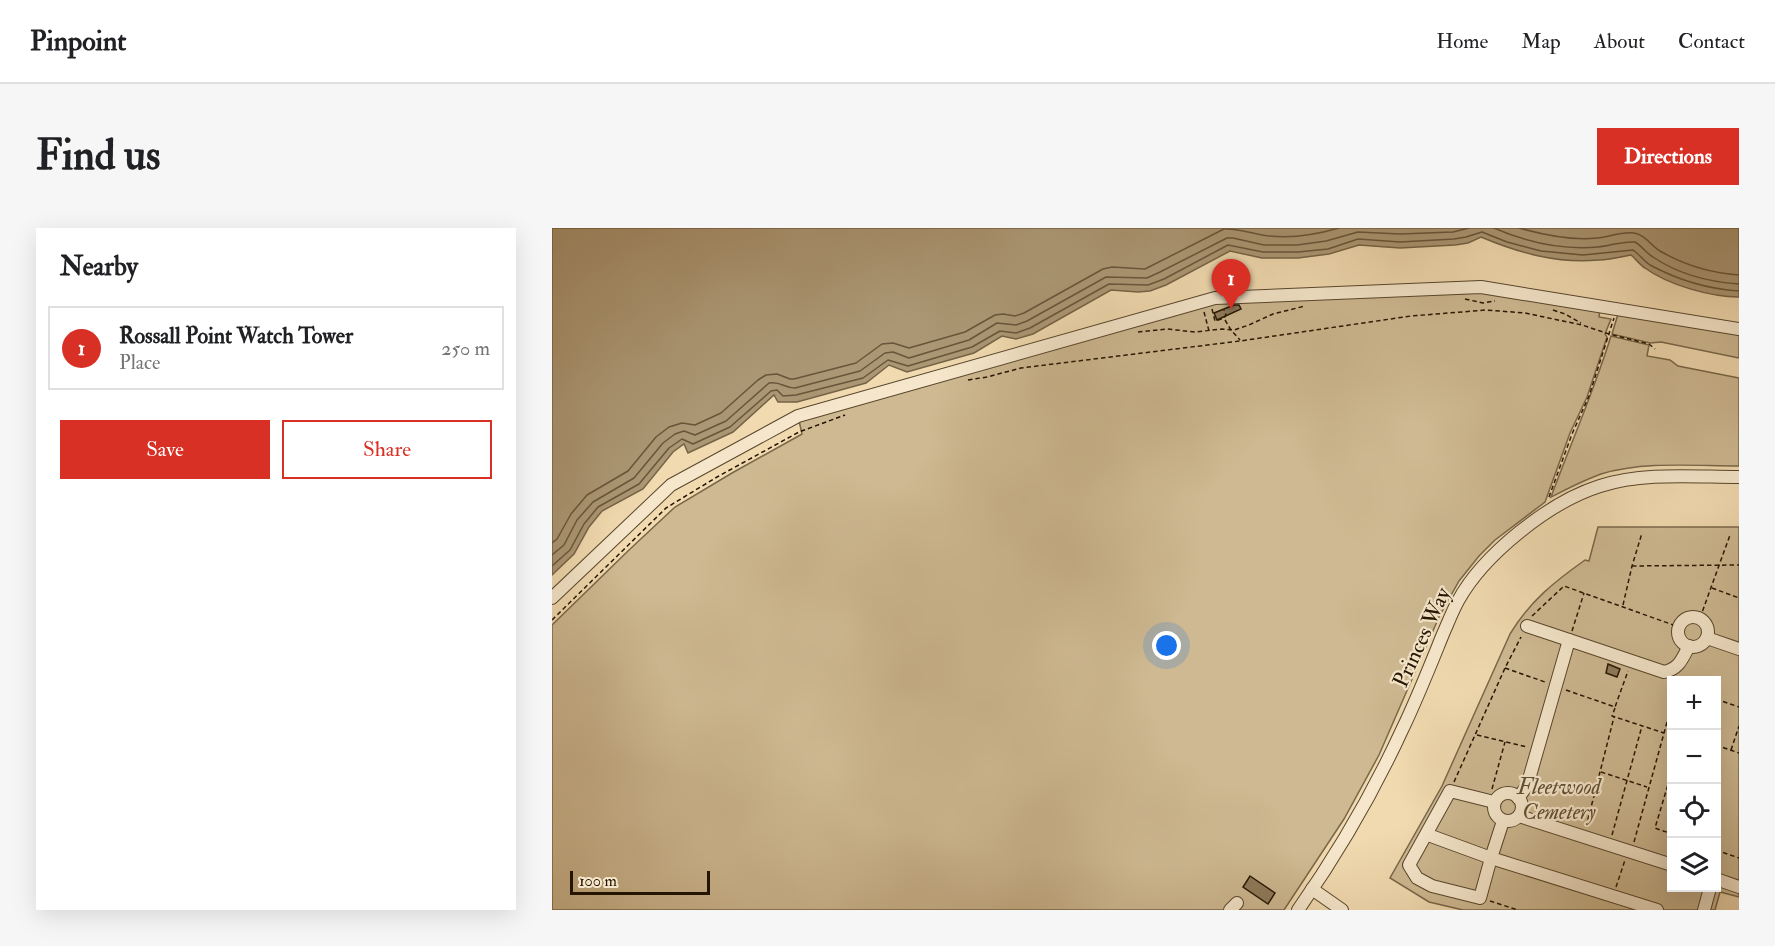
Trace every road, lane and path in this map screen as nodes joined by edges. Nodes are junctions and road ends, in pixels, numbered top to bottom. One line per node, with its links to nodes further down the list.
1 (1461, 298): 2 (path)
2 (1500, 302)
3 (1309, 305): 12 (path)
4 (1222, 307): 9 (path)
5 (1209, 308): 9 (path)
6 (1547, 309): 10 (path)
7 (1616, 309): 11 (street); 15 (path); 29 (street)
8 (1204, 310): 14 (path)
9 (1224, 318): 12 (path)
10 (1582, 325): 15 (path); 16 (path)
11 (1739, 329)
12 (1231, 330): 14 (path); 16 (path)
13 (1134, 332): 14 (path)
14 (1209, 332)
15 (1609, 334): 17 (path); 21 (path)
16 (1240, 341): 18 (path)
17 (1655, 349)
18 (978, 375)
19 (851, 413): 33 (path)
20 (1739, 477): 21 (street, Princes Way)
21 (1554, 508): 77 (street, Princes Way)
22 (1642, 533): 25 (path)
23 (1730, 535): 26 (path)
24 (1739, 565): 26 (path)
25 (1632, 566): 26 (path); 31 (path)
26 (1719, 566): 27 (path)
27 (1711, 588): 30 (path); 32 (path)
28 (1584, 593): 31 (path); 34 (path); 37 (path)
29 (552, 598)
30 (1739, 598)
31 (1623, 606): 35 (path)
32 (1700, 618): 35 (street); 36 (street)
33 (552, 620)
34 (1527, 626): 37 (street); 41 (path)
35 (1679, 627): 38 (street)
36 (1707, 638): 38 (street); 39 (street)
37 (1569, 640): 40 (street); 42 (street)
38 (1689, 646): 40 (street)
39 (1739, 649)
40 (1632, 661): 44 (path)
41 (1505, 668): 42 (path); 51 (path)
42 (1555, 686): 44 (path); 54 (street)
43 (1721, 701): 45 (path)
44 (1615, 707): 46 (path)
45 (1739, 707)
46 (1614, 717): 48 (path); 57 (path)
47 (1667, 721): 50 (path)
48 (1642, 726): 50 (path); 58 (path)
49 (1739, 726): 55 (path)
50 (1664, 733): 60 (path)
51 (1476, 734): 52 (path); 61 (path)
52 (1504, 742): 54 (path); 63 (path)
53 (1721, 747): 55 (path)
54 (1538, 750): 62 (street)
55 (1731, 750): 56 (path)
56 (1739, 753)
57 (1600, 772): 58 (path); 66 (path)
58 (1628, 779): 60 (path); 69 (path)
59 (1667, 785): 68 (path)
60 (1649, 788): 70 (path)
61 (1450, 791): 63 (street); 67 (street)
62 (1518, 798): 63 (street); 64 (street)
63 (1491, 802): 65 (street)
64 (1519, 816): 65 (street); 70 (street)
65 (1503, 821): 72 (street)
66 (1586, 827)
67 (1428, 831): 72 (street); 80 (street)
68 (1667, 832)
69 (1612, 836)
70 (1630, 851): 74 (street); 79 (path)
71 (1721, 852): 73 (path)
72 (1491, 858): 79 (street); 80 (street)
73 (1739, 858)
74 (1667, 864)
75 (1721, 881): 76 (street)
76 (1739, 887)
77 (1312, 889): 81 (street, Princes Way); 82 (street)
78 (1709, 892): 85 (street)
79 (1613, 896): 84 (street)
80 (1480, 898): 83 (path)
81 (1298, 910)
82 (1342, 910)
83 (1518, 910)
84 (1657, 910)
85 (1704, 910)

